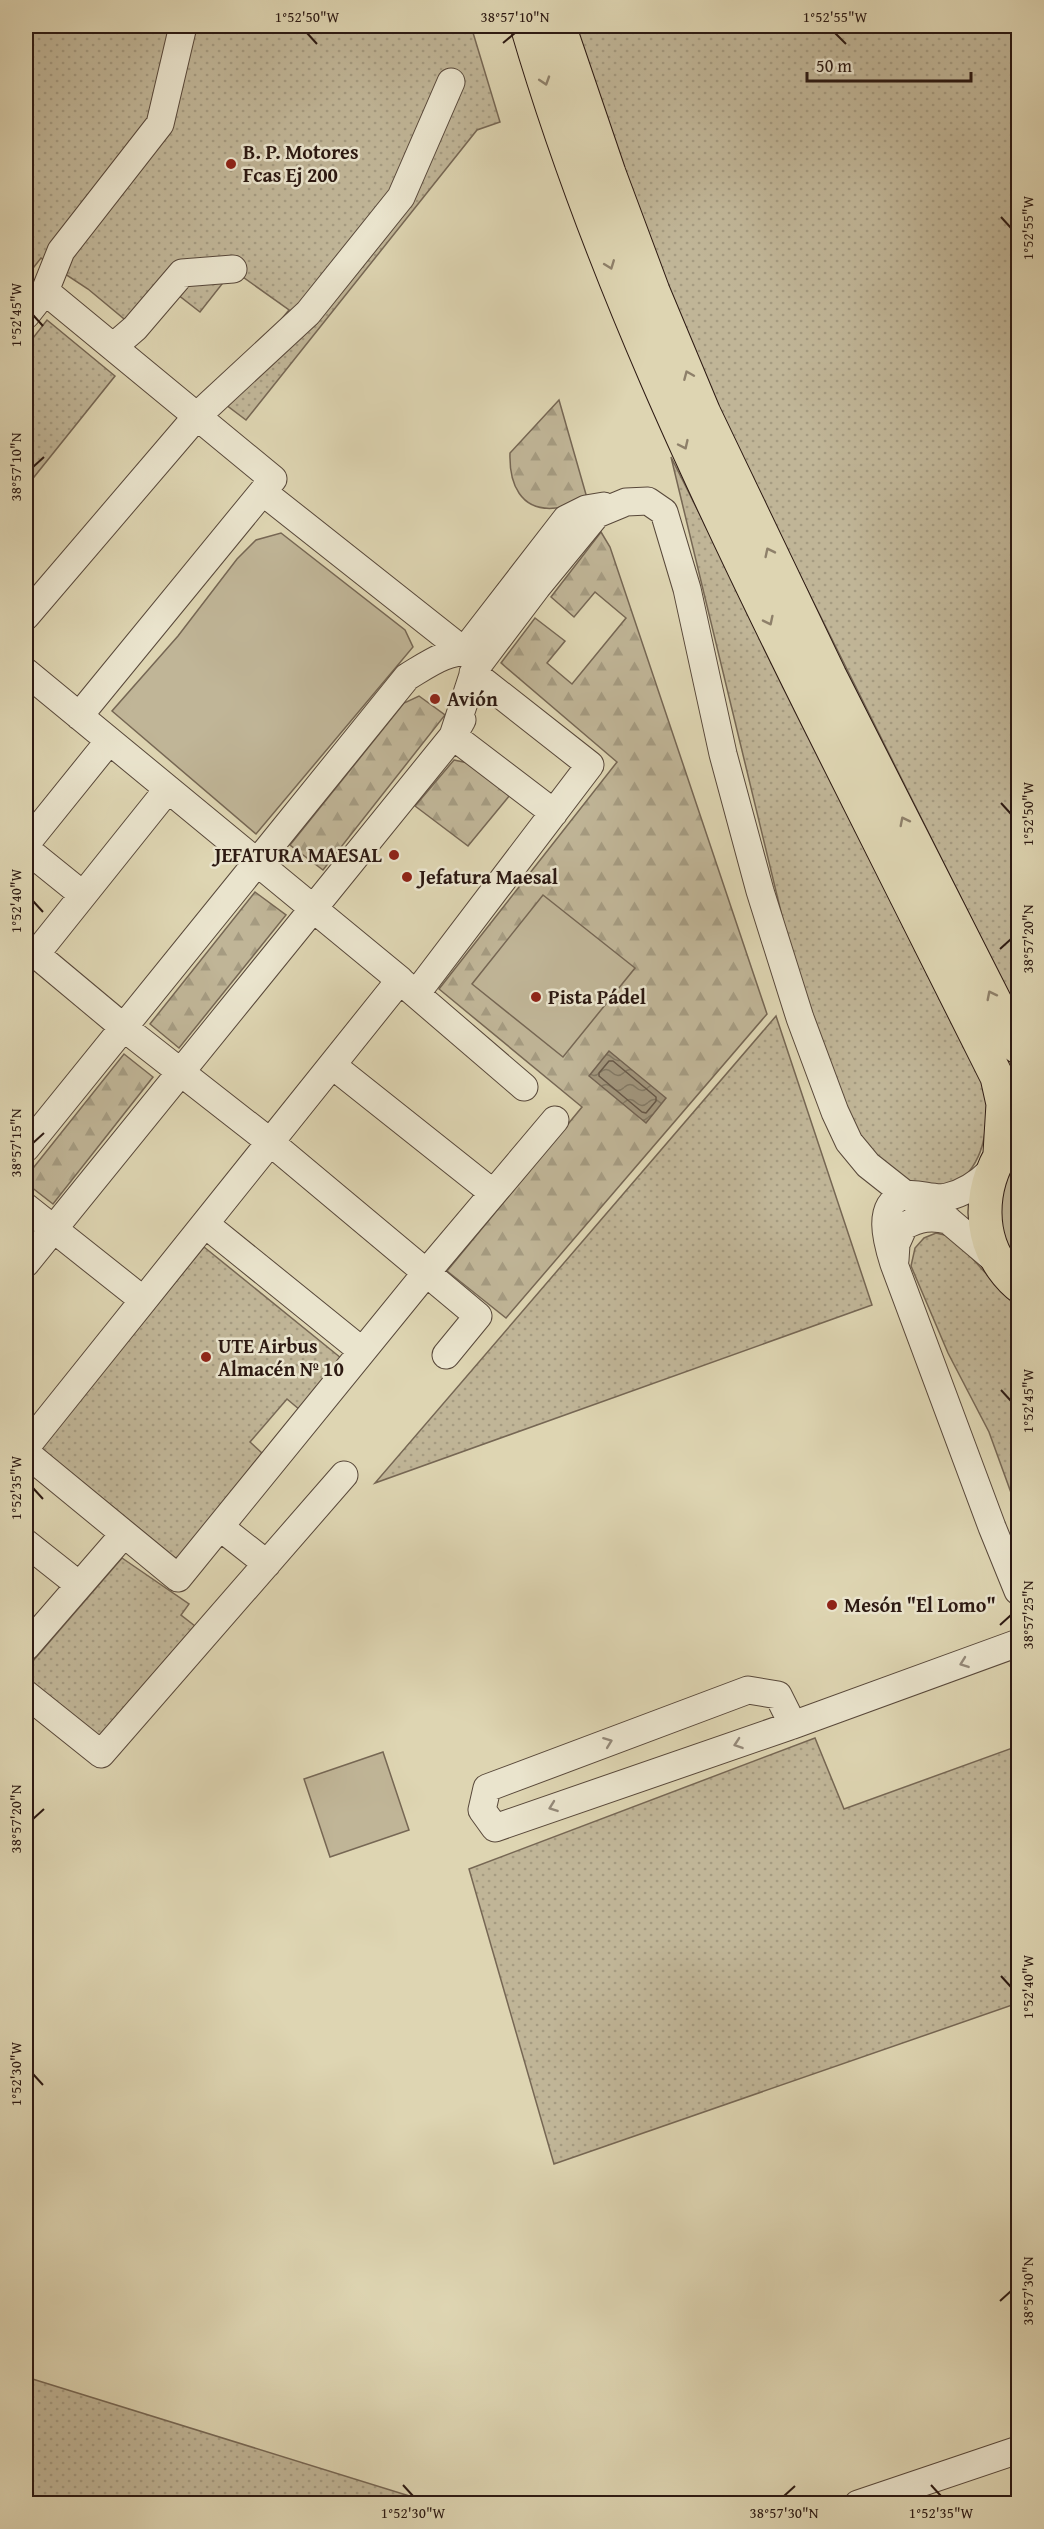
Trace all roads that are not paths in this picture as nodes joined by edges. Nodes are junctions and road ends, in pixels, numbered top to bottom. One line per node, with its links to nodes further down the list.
1 (183, 26): 6 (street)
2 (527, 26): 35 (main road, one-way to 35)
3 (559, 26): 28 (main road, one-way to 3)
4 (451, 82): 9 (street)
5 (233, 270): 8 (street)
6 (45, 291): 7 (street); 8 (street)
7 (26, 315)
8 (113, 347): 9 (street)
9 (197, 416): 10 (street); 12 (street)
10 (262, 492): 13 (street); 15 (street)
11 (627, 502): 13 (street); 13 (street); 13 (street); 37 (street)
12 (26, 616)
13 (468, 666): 16 (street); 19 (street); 22 (street)
14 (26, 672): 15 (street)
15 (79, 716): 17 (street)
16 (453, 736): 19 (street); 24 (street)
17 (109, 741): 18 (street); 20 (street)
18 (168, 789): 22 (street); 23 (street)
19 (554, 813): 26 (street)
20 (26, 844)
21 (26, 849): 23 (street)
22 (256, 862): 24 (street); 27 (street)
23 (83, 895): 25 (street)
24 (314, 908): 26 (street); 30 (street)
25 (31, 950): 27 (street)
26 (408, 987): 29 (street); 31 (street)
27 (123, 1027): 30 (street); 34 (street)
28 (1018, 1047)
29 (332, 1065): 33 (street); 36 (street)
30 (181, 1072): 33 (street); 41 (street)
31 (524, 1087)
32 (555, 1120): 36 (street)
33 (270, 1142): 40 (street); 44 (street)
34 (26, 1148)
35 (1003, 1152): 37 (street); 45 (main road)
36 (493, 1193): 44 (street)
37 (906, 1195): 39 (street); 43 (street)
38 (26, 1207): 41 (street)
39 (948, 1220): 43 (street); 45 (street)
40 (205, 1224): 46 (street); 47 (street)
41 (52, 1229): 42 (street); 46 (street)
42 (26, 1263)
43 (894, 1264): 57 (street)
44 (426, 1273): 47 (street); 48 (street)
45 (1014, 1280)
46 (143, 1300): 49 (street)
47 (362, 1351): 52 (street)
48 (446, 1355)
49 (26, 1447)
50 (26, 1454): 53 (street)
51 (344, 1475): 55 (street)
52 (220, 1527): 53 (street); 55 (street)
53 (124, 1534): 56 (street)
54 (26, 1543): 56 (street)
55 (267, 1564): 60 (street)
56 (79, 1585): 59 (street)
57 (1018, 1592)
58 (1018, 1643): 61 (street, one-way to 61)
59 (26, 1647)
60 (26, 1694)
61 (793, 1725): 61 (street, one-way to 61)
62 (1018, 2450): 63 (street)
63 (858, 2504)

